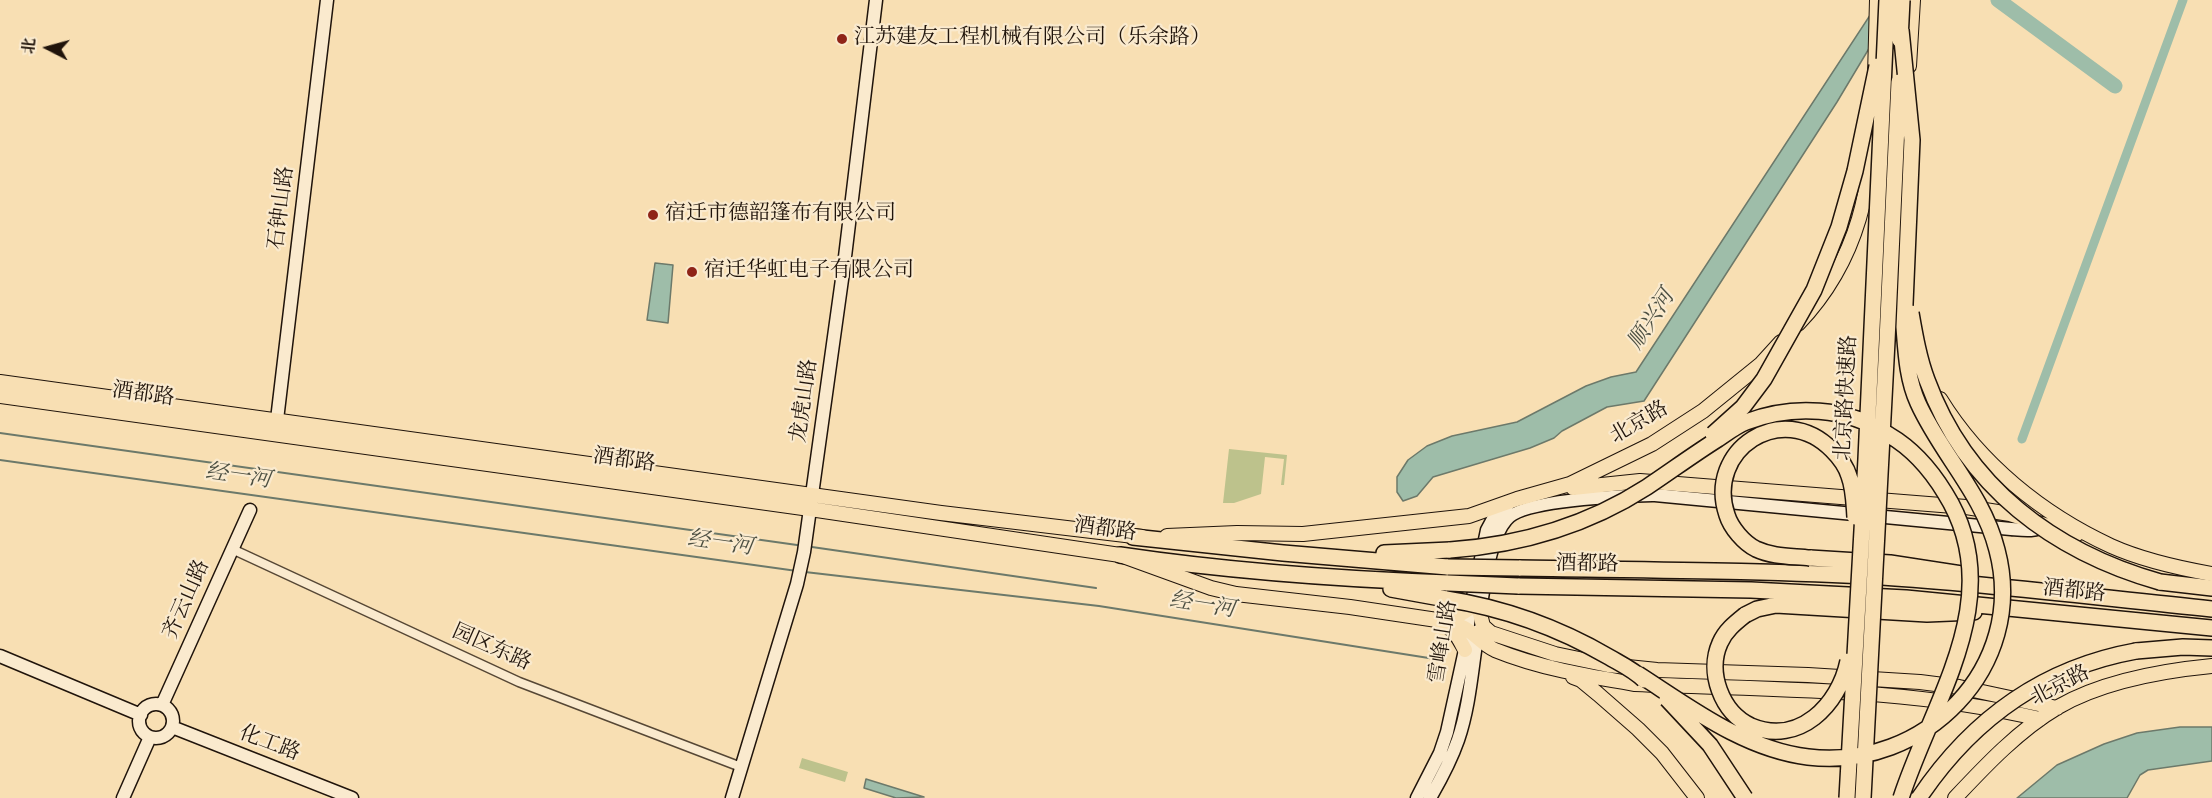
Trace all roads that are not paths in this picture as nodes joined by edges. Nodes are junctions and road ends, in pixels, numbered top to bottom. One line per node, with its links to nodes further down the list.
1 (327, 0): 11 (street, 石钟山路)
2 (876, 0): 14 (street, 龙虎山路)
3 (1876, 0): 13 (main road, 北京路)
4 (1886, 0): 12 (highway, bridge); 28 (highway, 北京路快速路, bridge)
5 (1902, 0): 7 (highway, 北京路快速路, bridge)
6 (1913, 0): 18 (main road)
7 (1901, 30): 8 (highway, bridge); 61 (highway, 北京路快速路, bridge)
8 (1906, 263): 31 (highway, bridge); 45 (highway, bridge)
9 (0, 382): 11 (main road, 酒都路)
10 (0, 396): 11 (main road, 酒都路)
11 (276, 428): 14 (main road, 酒都路); 16 (main road, 酒都路)
12 (1689, 457): 27 (highway, bridge); 62 (highway, bridge)
13 (1545, 491): 15 (main road, 北京路); 21 (main road)
14 (813, 494): 16 (street, 龙虎山路); 23 (main road, 酒都路)
15 (1517, 499): 19 (main road, 北京路); 20 (street)
16 (810, 509): 26 (main road, 酒都路); 52 (street, 龙虎山路)
17 (250, 510): 25 (street, 齐云山路)
18 (2049, 511): 21 (street); 24 (main road)
19 (1469, 516): 20 (street); 23 (main road, 北京路)
20 (1494, 517): 22 (street); 34 (street, 雪峰山路)
21 (2046, 525): 22 (street); 24 (main road)
22 (1499, 531): 34 (street)
23 (1133, 537): 27 (highway, 酒都路)
24 (2112, 547): 29 (main road)
25 (232, 549): 46 (street, 齐云山路); 52 (street, 园区东路)
26 (1120, 555): 30 (highway, 酒都路); 36 (main road)
27 (1315, 556): 33 (highway, 酒都路, bridge)
28 (1860, 567): 32 (highway, bridge); 35 (highway, 北京路快速路, bridge)
29 (2212, 574)
30 (1299, 575): 37 (highway, 酒都路, bridge); 45 (highway, bridge)
31 (2212, 588)
32 (2212, 602)
33 (2212, 609)
34 (1475, 611): 36 (main road); 38 (street, 雪峰山路); 47 (main road)
35 (1858, 617): 39 (highway, bridge); 60 (highway, 北京路快速路, bridge)
36 (1422, 619): 38 (main road); 41 (main road)
37 (2212, 628)
38 (1472, 633): 41 (street, 雪峰山路); 44 (main road)
39 (2212, 636)
40 (2212, 648): 63 (highway, bridge)
41 (1470, 652): 56 (street, 雪峰山路); 57 (street, 雪峰山路)
42 (0, 656): 48 (street)
43 (2212, 666): 47 (main road, 北京路)
44 (1548, 667): 49 (main road); 58 (main road)
45 (1638, 674): 59 (highway, bridge)
46 (162, 705): 48 (street); 50 (street)
47 (2057, 708): 49 (main road, 北京路)
48 (141, 715): 51 (street)
49 (2040, 719): 64 (main road, 北京路)
50 (172, 727): 51 (street); 54 (street, 化工路)
51 (150, 737): 53 (street)
52 (741, 767): 55 (street, 龙虎山路)
53 (123, 798)
54 (352, 798)
55 (732, 798)
56 (1418, 798)
57 (1430, 798)
58 (1697, 798)
59 (1745, 798)
60 (1847, 798)
61 (1863, 798)
62 (1901, 798)
63 (1919, 798)
64 (1955, 798)

